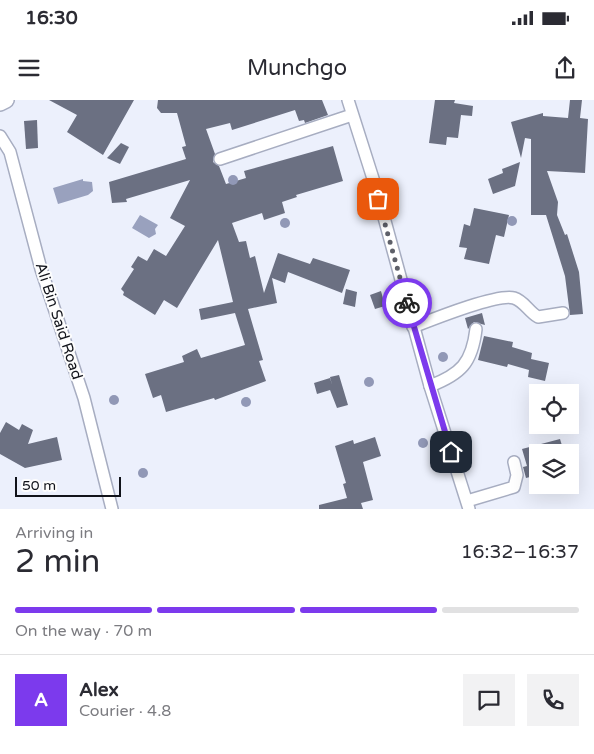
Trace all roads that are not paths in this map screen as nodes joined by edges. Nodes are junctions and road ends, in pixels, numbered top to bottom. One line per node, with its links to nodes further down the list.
1 (6, 100): 3 (street)
2 (348, 100): 4 (street)
3 (0, 103)
4 (352, 115): 6 (street); 8 (street)
5 (0, 136): 13 (street, Ali Bin Said Road)
6 (220, 159)
7 (563, 313): 8 (street)
8 (413, 326): 10 (street)
9 (476, 329): 10 (street)
10 (430, 386): 12 (street)
11 (514, 462): 12 (street)
12 (468, 505)
13 (112, 509)

